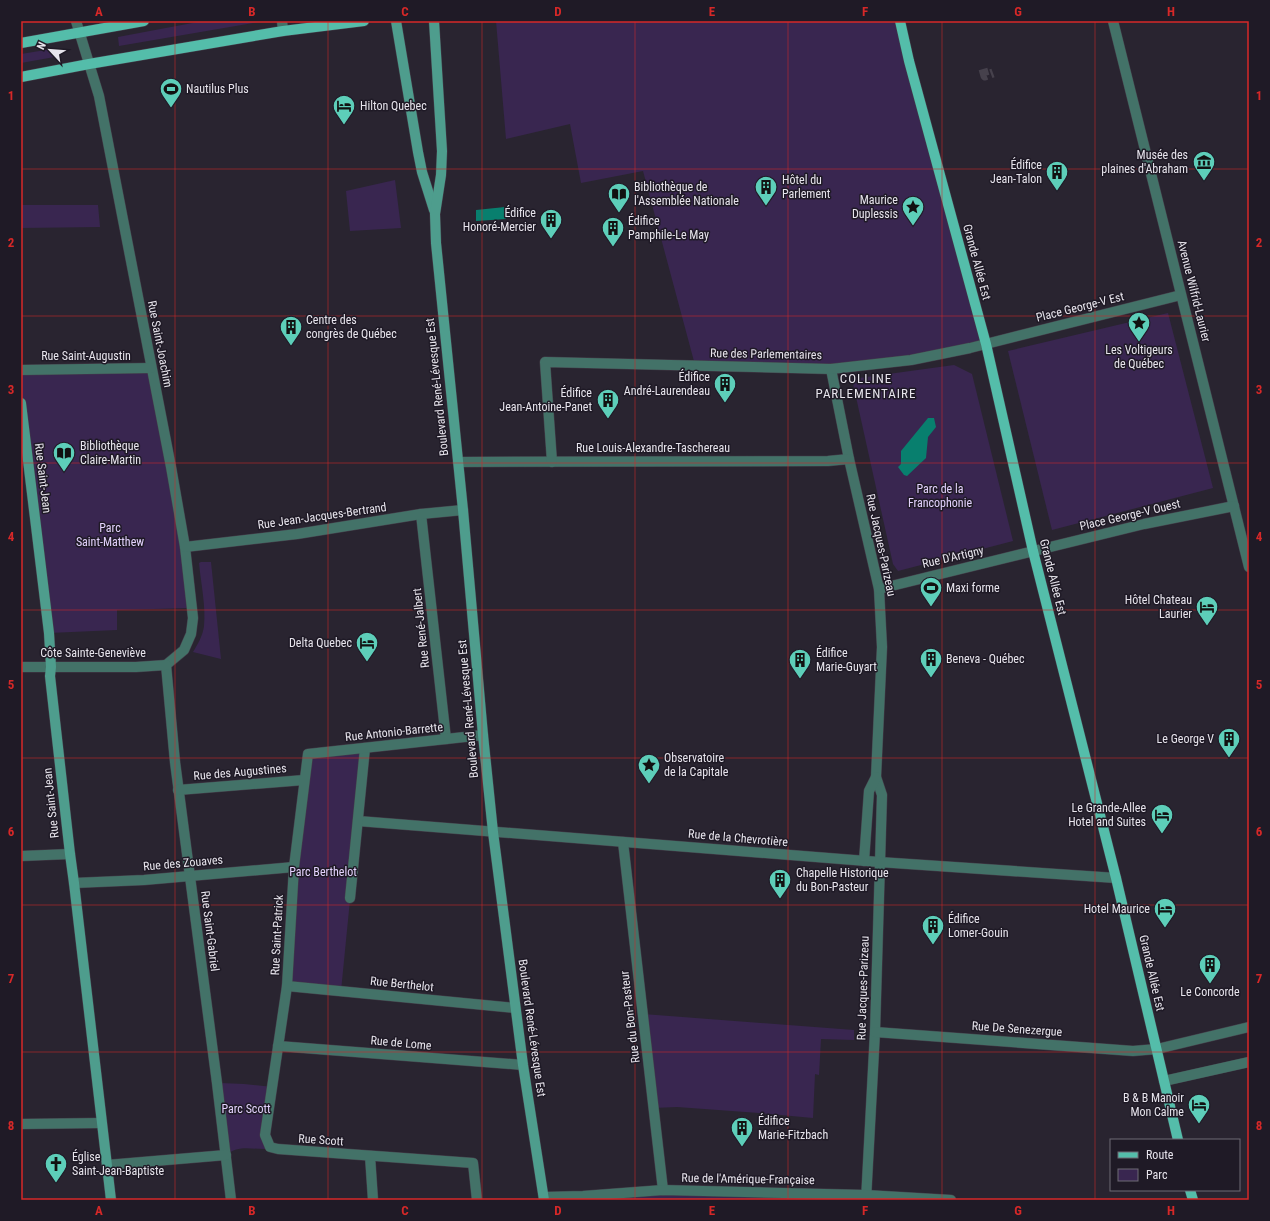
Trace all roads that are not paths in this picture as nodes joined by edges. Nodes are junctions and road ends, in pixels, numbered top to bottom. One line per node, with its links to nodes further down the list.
1 (76, 21): 9 (street, Rue Saint-Joachim)
2 (144, 21): 9 (main road)
3 (364, 21): 8 (main road)
4 (396, 21): 13 (main road, Boulevard René-Lévesque Est)
5 (434, 21): 13 (main road, Boulevard René-Lévesque Est)
6 (900, 21): 15 (main road, Grande Allée Est)
7 (1113, 21): 14 (street, Avenue Wilfrid-Laurier)
8 (283, 26): 11 (main road)
9 (80, 32): 10 (main road); 11 (street, Rue Saint-Joachim)
10 (21, 43)
11 (89, 64): 12 (main road); 16 (street, Rue Saint-Joachim)
12 (21, 77)
13 (435, 214): 21 (main road, Boulevard René-Lévesque Est)
14 (1181, 295): 15 (street, Place George-V Est); 23 (street, Avenue Wilfrid-Laurier)
15 (986, 344): 17 (street, Rue des Parlementaires); 27 (main road, Grande Allée Est)
16 (151, 368): 18 (street, Rue Saint-Augustin); 26 (street, Rue Saint-Joachim)
17 (831, 368): 20 (street, Rue Jacques-Parizeau); 22 (street, Rue des Parlementaires)
18 (21, 370)
19 (21, 403): 32 (main road, Rue Saint-Jean)
20 (849, 459): 22 (street, Rue Louis-Alexandre-Taschereau); 29 (street, Rue Jacques-Parizeau)
21 (458, 462): 22 (street, Rue Louis-Alexandre-Taschereau); 24 (main road, Boulevard René-Lévesque Est)
22 (552, 462)
23 (1234, 506): 27 (street, Place George-V Ouest); 28 (street, Avenue Wilfrid-Laurier)
24 (463, 510): 25 (street, Rue Jean-Jacques-Bertrand); 33 (main road, Boulevard René-Lévesque Est)
25 (421, 514): 26 (street, Rue Jean-Jacques-Bertrand); 34 (street, Rue René-Jalbert)
26 (185, 547): 30 (street, Rue Saint-Joachim)
27 (1033, 551): 29 (street, Rue D'Artigny); 49 (main road, Grande Allée Est)
28 (1249, 567)
29 (879, 588): 37 (street, Rue Jacques-Parizeau)
30 (166, 665): 32 (street, Côte Sainte-Geneviève); 39 (street, Rue Saint-Gabriel)
31 (21, 667): 32 (street, Côte Sainte-Geneviève)
32 (51, 667): 43 (main road, Rue Saint-Jean)
33 (483, 735): 34 (street, Rue Antonio-Barrette); 41 (main road, Boulevard René-Lévesque Est)
34 (446, 739): 35 (street, Rue Antonio-Barrette)
35 (365, 748): 36 (street, Rue Antonio-Barrette); 40 (street)
36 (308, 754): 38 (street, Rue Saint-Patrick)
37 (876, 777): 45 (street, Rue Jacques-Parizeau); 46 (street, Rue Jacques-Parizeau)
38 (304, 780): 39 (street, Rue des Augustines); 47 (street, Rue Saint-Patrick)
39 (178, 790): 48 (street, Rue Saint-Gabriel)
40 (358, 821): 41 (street, Rue de la Chevrotière); 51 (street)
41 (493, 832): 42 (street, Rue de la Chevrotière); 53 (main road, Boulevard René-Lévesque Est)
42 (622, 842): 45 (street, Rue de la Chevrotière); 67 (street, Rue du Bon-Pasteur)
43 (70, 854): 44 (street); 50 (main road, Rue Saint-Jean)
44 (21, 856)
45 (864, 861): 46 (street, Rue de la Chevrotière)
46 (879, 862): 49 (street, Rue de la Chevrotière); 55 (street, Rue Jacques-Parizeau)
47 (294, 867): 48 (street, Rue des Zouaves); 52 (street, Rue Saint-Patrick)
48 (190, 875): 50 (street, Rue des Zouaves); 64 (street, Rue Saint-Gabriel)
49 (1116, 878): 57 (main road, Grande Allée Est)
50 (74, 883): 61 (main road, Rue Saint-Jean)
51 (350, 898)
52 (287, 986): 53 (street, Rue Berthelot); 56 (street, Rue Saint-Patrick)
53 (515, 1008): 59 (main road, Boulevard René-Lévesque Est)
54 (1249, 1027): 57 (street, Rue De Senezergue)
55 (875, 1032): 57 (street, Rue De Senezergue); 69 (street, Rue Jacques-Parizeau)
56 (278, 1046): 59 (street, Rue de Lome); 65 (street, Rue Scott)
57 (1157, 1049): 60 (main road, Grande Allée Est)
58 (1249, 1062): 60 (street)
59 (523, 1065): 68 (main road, Boulevard René-Lévesque Est)
60 (1164, 1081): 63 (main road, Grande Allée Est)
61 (101, 1123): 62 (street); 66 (main road, Rue Saint-Jean)
62 (21, 1124)
63 (1178, 1139)
64 (226, 1155): 66 (street); 71 (street, Rue Saint-Gabriel)
65 (370, 1156): 72 (street); 73 (street, Rue Scott)
66 (107, 1165): 70 (main road, Rue Saint-Jean)
67 (663, 1190): 68 (street, Rue de l'Amérique-Française); 69 (street, Rue de l'Amérique-Française)
68 (544, 1198)
69 (866, 1198): 74 (street, Rue de l'Amérique-Française)
70 (111, 1200)
71 (231, 1200)
72 (373, 1200)
73 (477, 1200)
74 (951, 1200)

